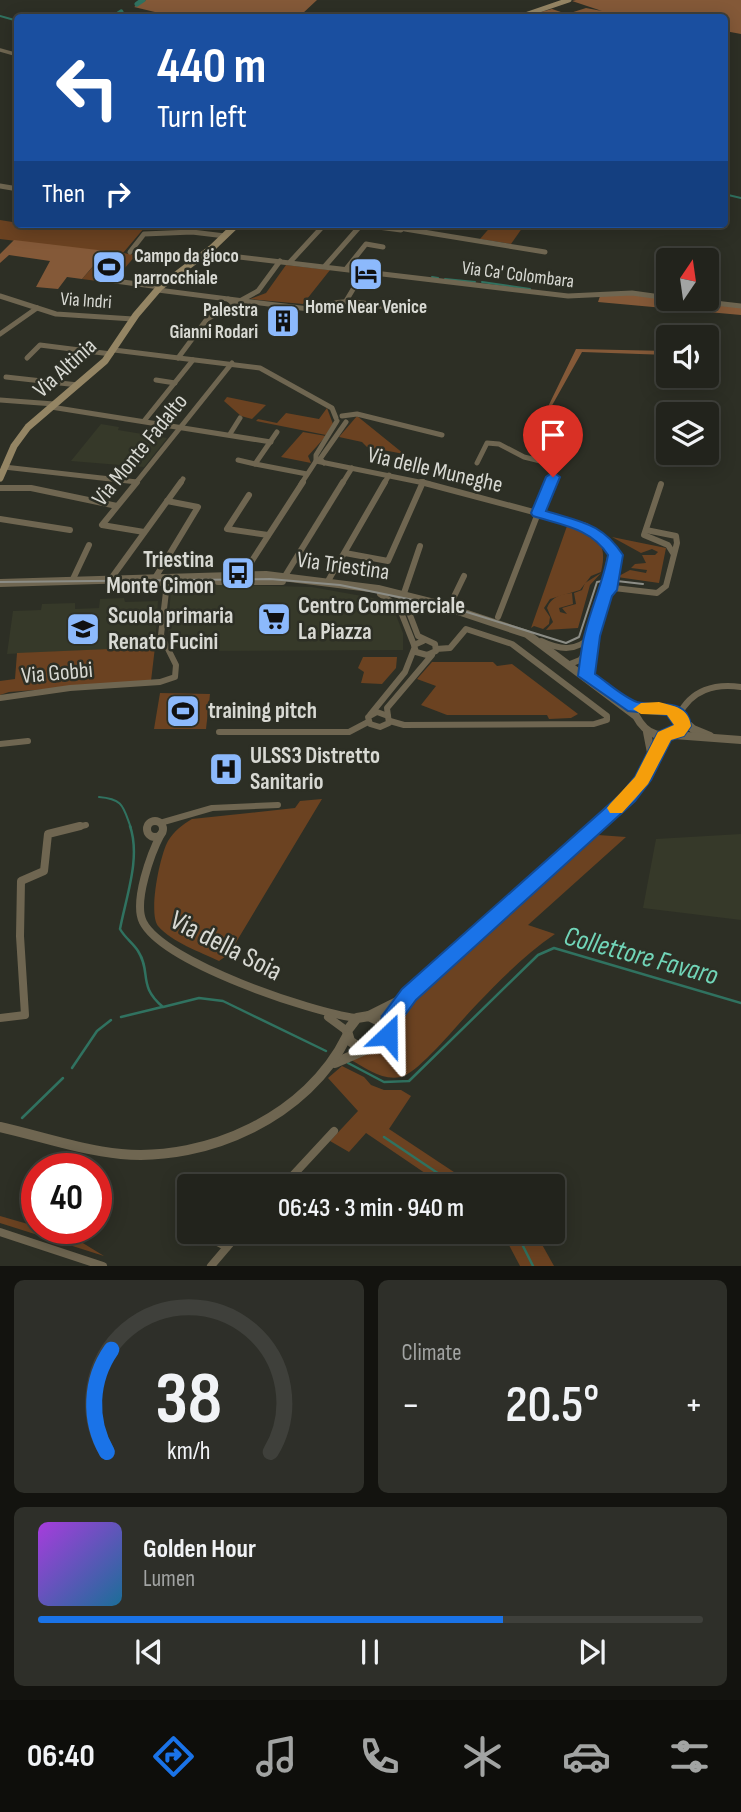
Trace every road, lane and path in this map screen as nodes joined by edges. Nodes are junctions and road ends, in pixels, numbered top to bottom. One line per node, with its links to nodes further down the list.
1 (569, 0): 2 (main road)
2 (528, 14)
3 (233, 228): 8 (main road, Via Altinia)
4 (321, 228): 14 (street)
5 (362, 228): 15 (street)
6 (395, 228): 7 (street)
7 (405, 229): 11 (street)
8 (225, 236): 10 (street); 12 (main road, Via Altinia)
9 (383, 247): 16 (street)
10 (130, 252)
11 (545, 252)
12 (205, 253): 13 (street, Via Ca' Colombara); 19 (main road, Via Altinia)
13 (280, 261): 14 (street, Via Ca' Colombara); 24 (street)
14 (290, 262): 15 (street, Via Ca' Colombara)
15 (325, 267): 16 (street, Via Ca' Colombara)
16 (346, 269): 17 (street, Via Ca' Colombara)
17 (364, 271): 21 (street, Via Ca' Colombara); 25 (street)
18 (115, 281): 19 (street)
19 (159, 289): 23 (street); 34 (main road, Via Altinia)
20 (0, 296): 22 (street, Via Indri)
21 (656, 296)
22 (8, 299): 28 (street); 30 (street, Via Indri)
23 (228, 299): 24 (street); 27 (street)
24 (242, 300): 27 (street); 32 (street)
25 (346, 301): 31 (street); 33 (street)
26 (719, 303): 29 (street)
27 (234, 304): 38 (street)
28 (0, 305)
29 (741, 306)
30 (37, 308): 34 (street, Via Indri); 35 (street, Via Indri)
31 (390, 308)
32 (309, 309)
33 (317, 312)
34 (133, 319): 36 (main road, Via Altinia)
35 (0, 334)
36 (113, 352): 37 (street); 38 (street); 44 (main road, Via Altinia)
37 (27, 358)
38 (178, 358): 39 (street)
39 (193, 360): 40 (street); 43 (street)
40 (232, 363): 47 (street); 52 (street, Via Monte Fadalto)
41 (6, 377): 44 (street)
42 (156, 380): 43 (street)
43 (175, 383): 51 (street)
44 (78, 385): 46 (main road, Via Altinia)
45 (0, 400): 46 (street)
46 (53, 405): 51 (street); 61 (main road, Via Altinia)
47 (332, 408): 48 (street); 50 (street)
48 (357, 414): 50 (street, Via delle Muneghe); 55 (street, Via delle Muneghe)
49 (240, 418): 54 (street)
50 (342, 419): 58 (street, Via delle Muneghe)
51 (144, 421): 52 (street)
52 (181, 427): 54 (street); 67 (street, Via Monte Fadalto)
53 (277, 432): 56 (street)
54 (230, 434): 56 (street)
55 (442, 435)
56 (271, 442): 60 (street)
57 (238, 460): 60 (street)
58 (320, 462): 62 (street, Via delle Muneghe); 63 (street)
59 (477, 463): 74 (street)
60 (255, 464): 63 (street)
61 (4, 467): 65 (main road, Via Altinia); 67 (street)
62 (352, 468): 64 (street, Via delle Muneghe); 88 (street)
63 (307, 474): 79 (street)
64 (388, 475): 68 (street, Via delle Muneghe); 84 (street)
65 (0, 478)
66 (183, 479): 72 (street)
67 (136, 482): 73 (street, Via Monte Fadalto)
68 (423, 482): 74 (street, Via delle Muneghe); 84 (street)
69 (661, 484): 77 (street)
70 (0, 488): 73 (street)
71 (248, 495): 79 (street)
72 (167, 501): 78 (street); 91 (street)
73 (117, 506): 78 (street, Via Monte Fadalto)
74 (538, 513): 97 (street, Via delle Muneghe); 100 (street)
75 (0, 519): 76 (street)
76 (70, 530)
77 (646, 530): 80 (street); 81 (street)
78 (144, 532): 92 (street)
79 (268, 535): 86 (street)
80 (662, 541): 81 (street); 85 (street)
81 (676, 541): 85 (street)
82 (89, 545): 93 (street)
83 (420, 547): 98 (street)
84 (345, 552): 94 (street)
85 (673, 553): 97 (street)
86 (244, 573)
87 (200, 576): 88 (street, Via Triestina); 91 (street, Via Triestina); 96 (street, Via Triestina)
88 (285, 576): 94 (street, Via Triestina)
89 (464, 576): 99 (street)
90 (139, 578): 91 (street, Via Triestina); 92 (street, Via Triestina); 96 (street, Via Triestina)
91 (155, 578)
92 (110, 580): 93 (street, Via Triestina); 96 (street, Via Triestina)
93 (72, 581): 95 (street, Via Triestina)
94 (328, 581): 98 (street, Via Triestina)
95 (0, 583)
96 (167, 583): 98 (street, Via Triestina); 111 (street, Via Gobbi)
97 (607, 591): 101 (street)
98 (404, 600): 99 (street, Via Triestina); 99 (street, Via Triestina); 103 (street); 105 (street)
99 (448, 608): 102 (street, Via Triestina)
100 (498, 617)
101 (592, 636): 104 (street); 106 (street)
102 (533, 637): 106 (street); 108 (street, Via Triestina)
103 (423, 640): 105 (street); 107 (street)
104 (591, 645): 108 (street); 109 (street)
105 (414, 647): 107 (street); 115 (street)
106 (583, 647): 108 (street)
107 (435, 651): 116 (street); 116 (street)
108 (570, 664): 109 (street, Via Triestina)
109 (589, 678): 114 (street); 118 (street, Via Triestina)
110 (741, 687): 112 (street)
111 (0, 698)
112 (690, 700): 113 (street); 117 (street)
113 (666, 708): 114 (street); 117 (street)
114 (647, 709): 118 (street)
115 (369, 718): 116 (street); 116 (street); 119 (street)
116 (389, 718)
117 (681, 719): 121 (street); 122 (street)
118 (638, 720): 120 (street, Via Triestina)
119 (219, 732)
120 (647, 732): 121 (street); 127 (street)
121 (669, 735): 122 (street); 127 (street)
122 (710, 736): 123 (street)
123 (741, 740)
124 (28, 741): 125 (street)
125 (0, 743): 126 (street)
126 (0, 754)
127 (652, 758): 133 (street)
128 (278, 805): 130 (street, Via della Soia)
129 (86, 825): 136 (street)
130 (162, 829): 131 (street); 131 (street, Via della Soia); 132 (street, Via della Soia)
131 (148, 834): 132 (street)
132 (153, 847): 134 (street, Via della Soia)
133 (409, 995): 135 (street); 138 (street)
134 (327, 1016): 137 (street, Via della Soia); 139 (street, Via della Soia)
135 (369, 1016): 137 (street); 138 (street)
136 (0, 1018)
137 (357, 1018): 139 (street)
138 (388, 1030): 140 (street)
139 (347, 1033): 140 (street); 141 (street)
140 (367, 1049): 141 (street)
141 (332, 1064): 142 (street)
142 (0, 1127)
143 (334, 1131): 144 (street)
144 (294, 1174)
145 (1, 1233): 149 (street)
146 (221, 1244): 148 (street)
147 (230, 1244): 148 (street)
148 (227, 1247): 150 (street)
149 (103, 1266)
150 (211, 1266)

